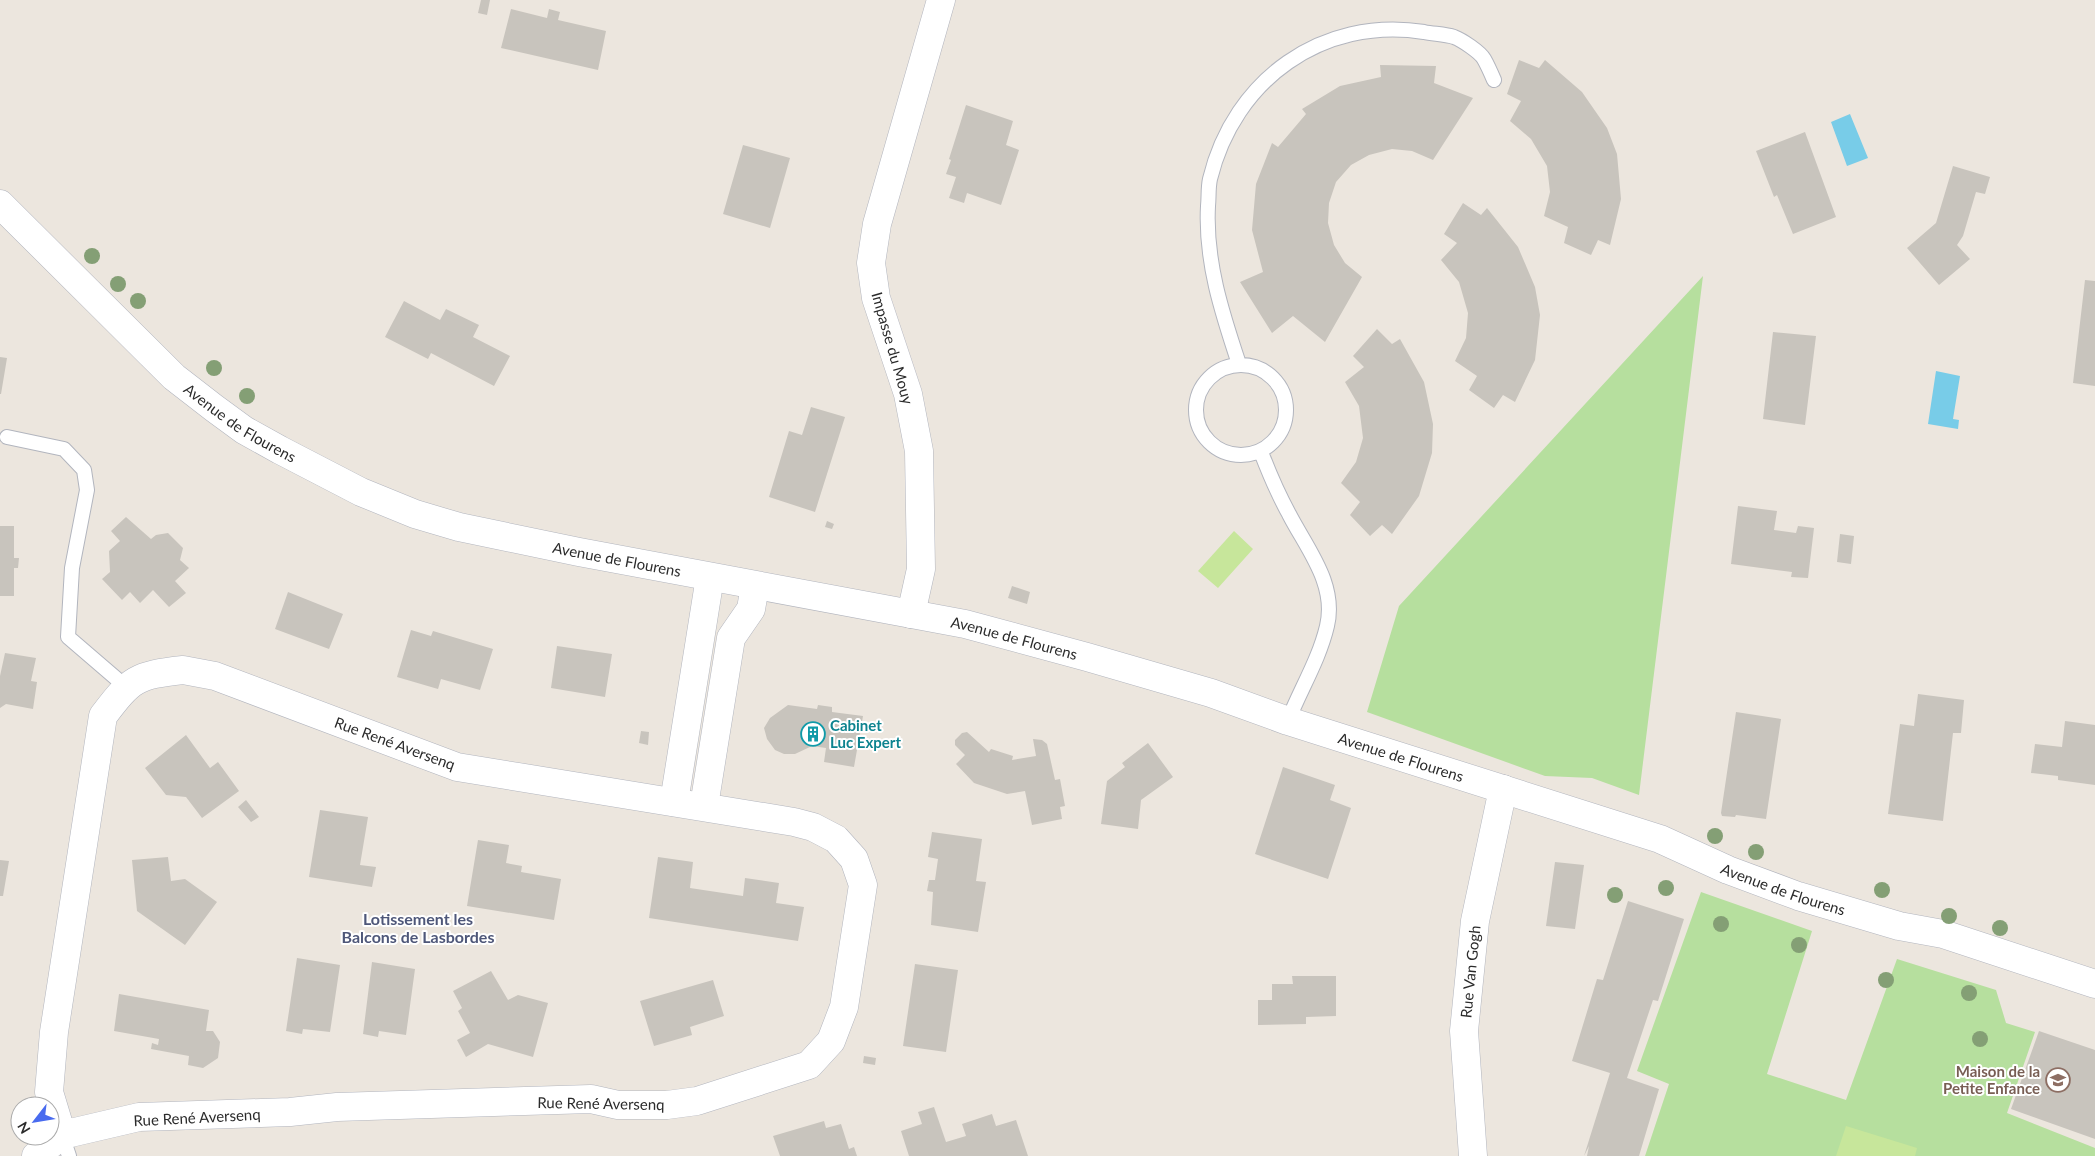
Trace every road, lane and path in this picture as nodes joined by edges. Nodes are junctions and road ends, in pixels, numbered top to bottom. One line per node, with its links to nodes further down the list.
1 (941, 0): 9 (street, Impasse du Mouy)
2 (1494, 80): 4 (lane)
3 (0, 204): 7 (street, Avenue de Flourens)
4 (1239, 364): 6 (lane); 6 (lane)
5 (7, 437): 10 (lane)
6 (1261, 452): 11 (lane)
7 (710, 577): 8 (street, Avenue de Flourens); 13 (street)
8 (755, 586): 9 (street, Avenue de Flourens); 14 (street)
9 (911, 614): 11 (street, Avenue de Flourens)
10 (126, 686): 13 (street, Rue René Aversenq); 16 (street, Rue René Aversenq)
11 (1288, 721): 12 (street, Avenue de Flourens)
12 (1503, 789): 15 (street, Avenue de Flourens); 18 (street, Rue Van Gogh)
13 (674, 802): 14 (street, Rue René Aversenq)
14 (704, 806): 16 (street, Rue René Aversenq)
15 (2095, 984)
16 (65, 1146): 17 (street)
17 (36, 1156)
18 (1473, 1156)

